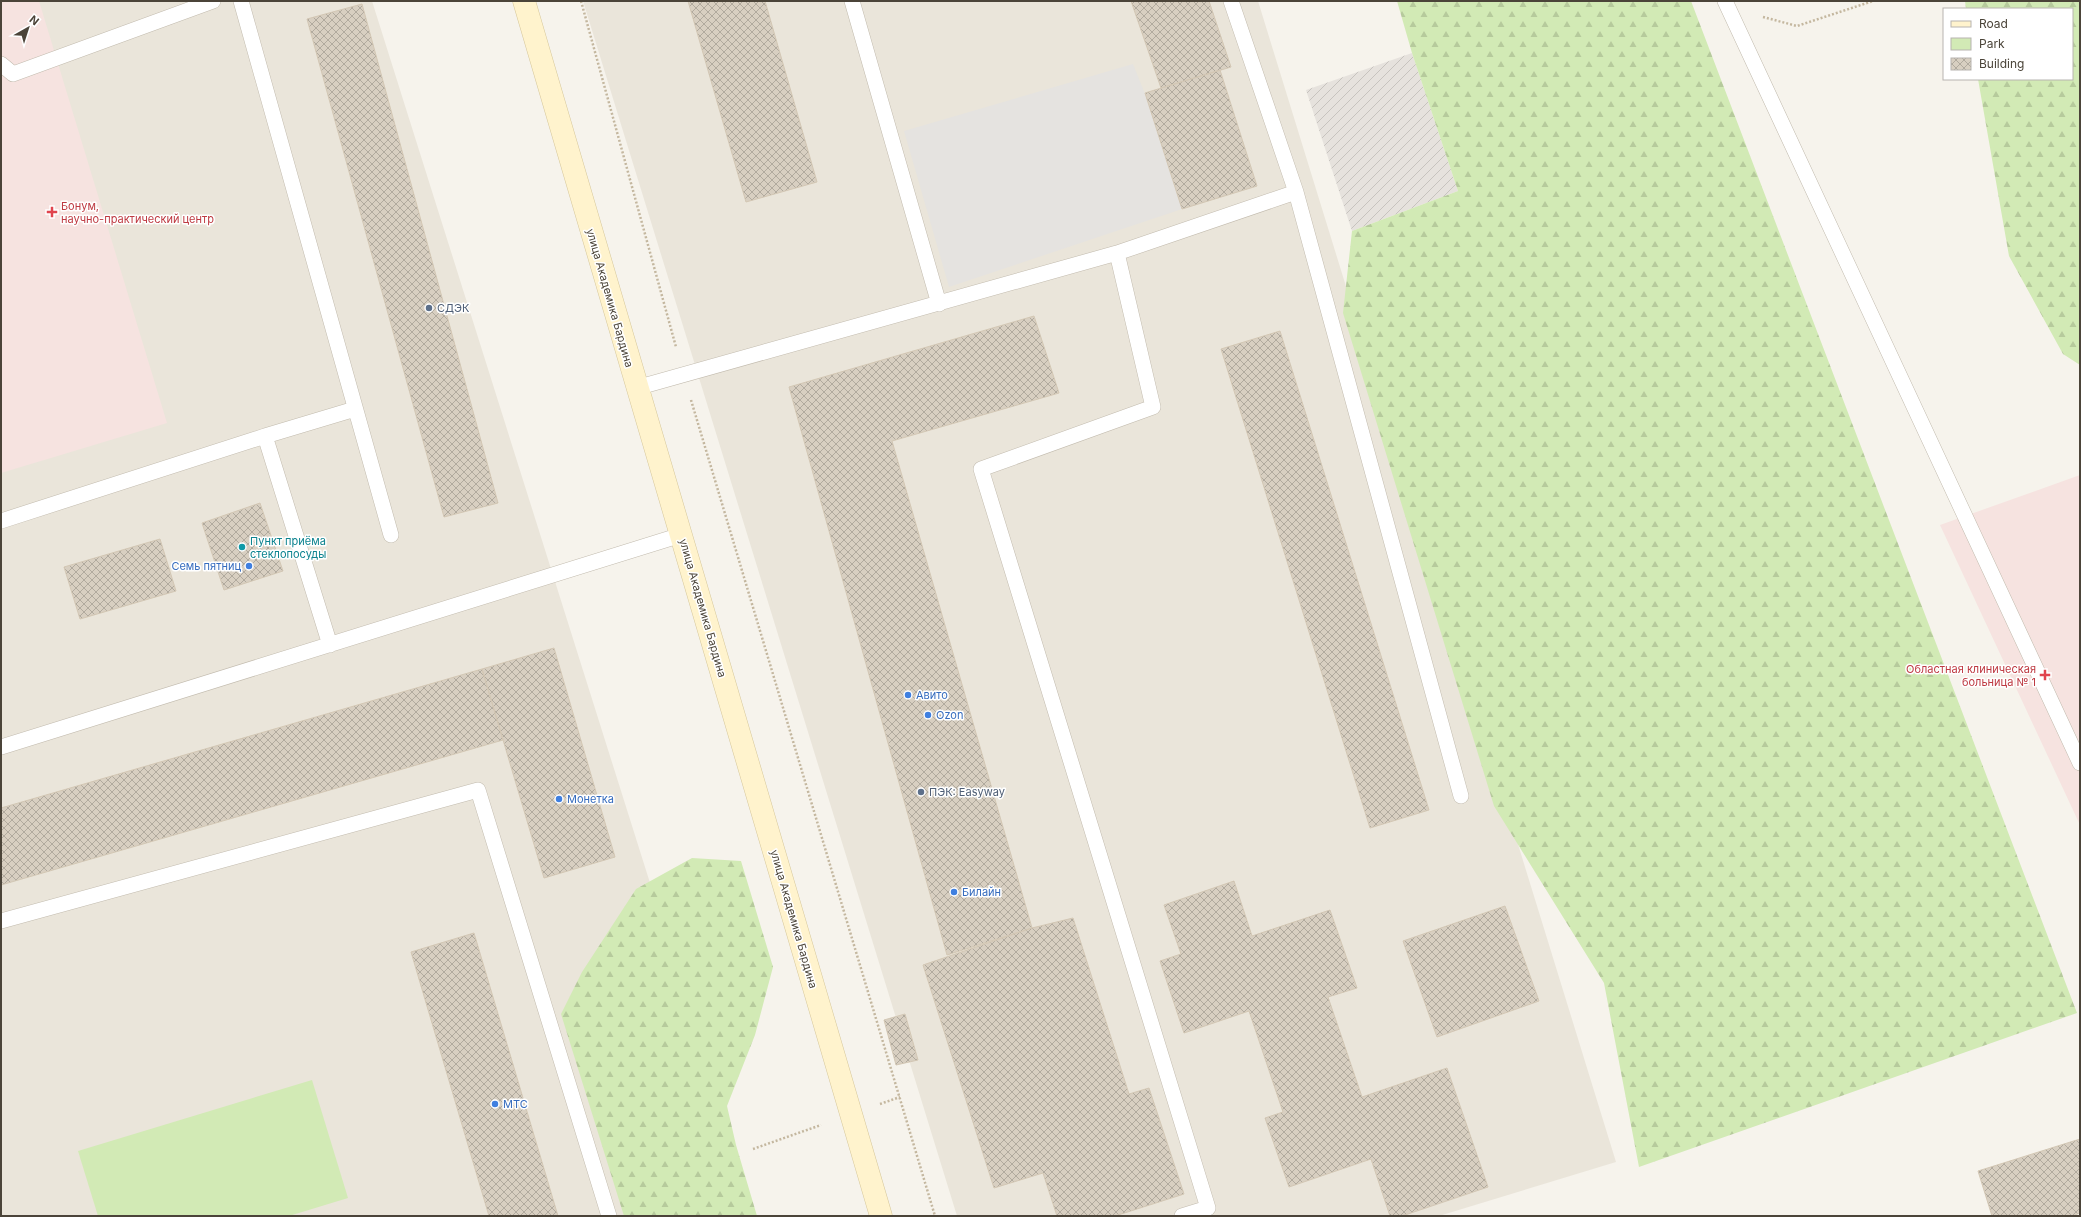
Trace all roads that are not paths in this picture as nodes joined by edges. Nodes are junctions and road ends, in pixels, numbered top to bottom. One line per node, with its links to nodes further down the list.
1 (213, 1): 7 (lane)
2 (241, 1): 12 (lane)
3 (524, 1): 11 (street, улица Академика Бардина)
4 (852, 1): 10 (lane)
5 (1231, 1): 8 (lane)
6 (1726, 4): 19 (lane)
7 (1, 64)
8 (1296, 192): 9 (lane); 20 (lane)
9 (1117, 253): 10 (lane); 24 (lane)
10 (939, 304): 11 (lane)
11 (636, 388): 16 (street, улица Академика Бардина)
12 (355, 409): 13 (lane); 15 (lane)
13 (265, 436): 14 (lane); 17 (lane)
14 (1, 521)
15 (391, 535)
16 (681, 535): 17 (lane); 23 (street, улица Академика Бардина)
17 (330, 644): 18 (lane)
18 (1, 747)
19 (2080, 763)
20 (1460, 796)
21 (1, 921): 22 (lane)
22 (609, 1216)
23 (882, 1216)
24 (1182, 1216)

